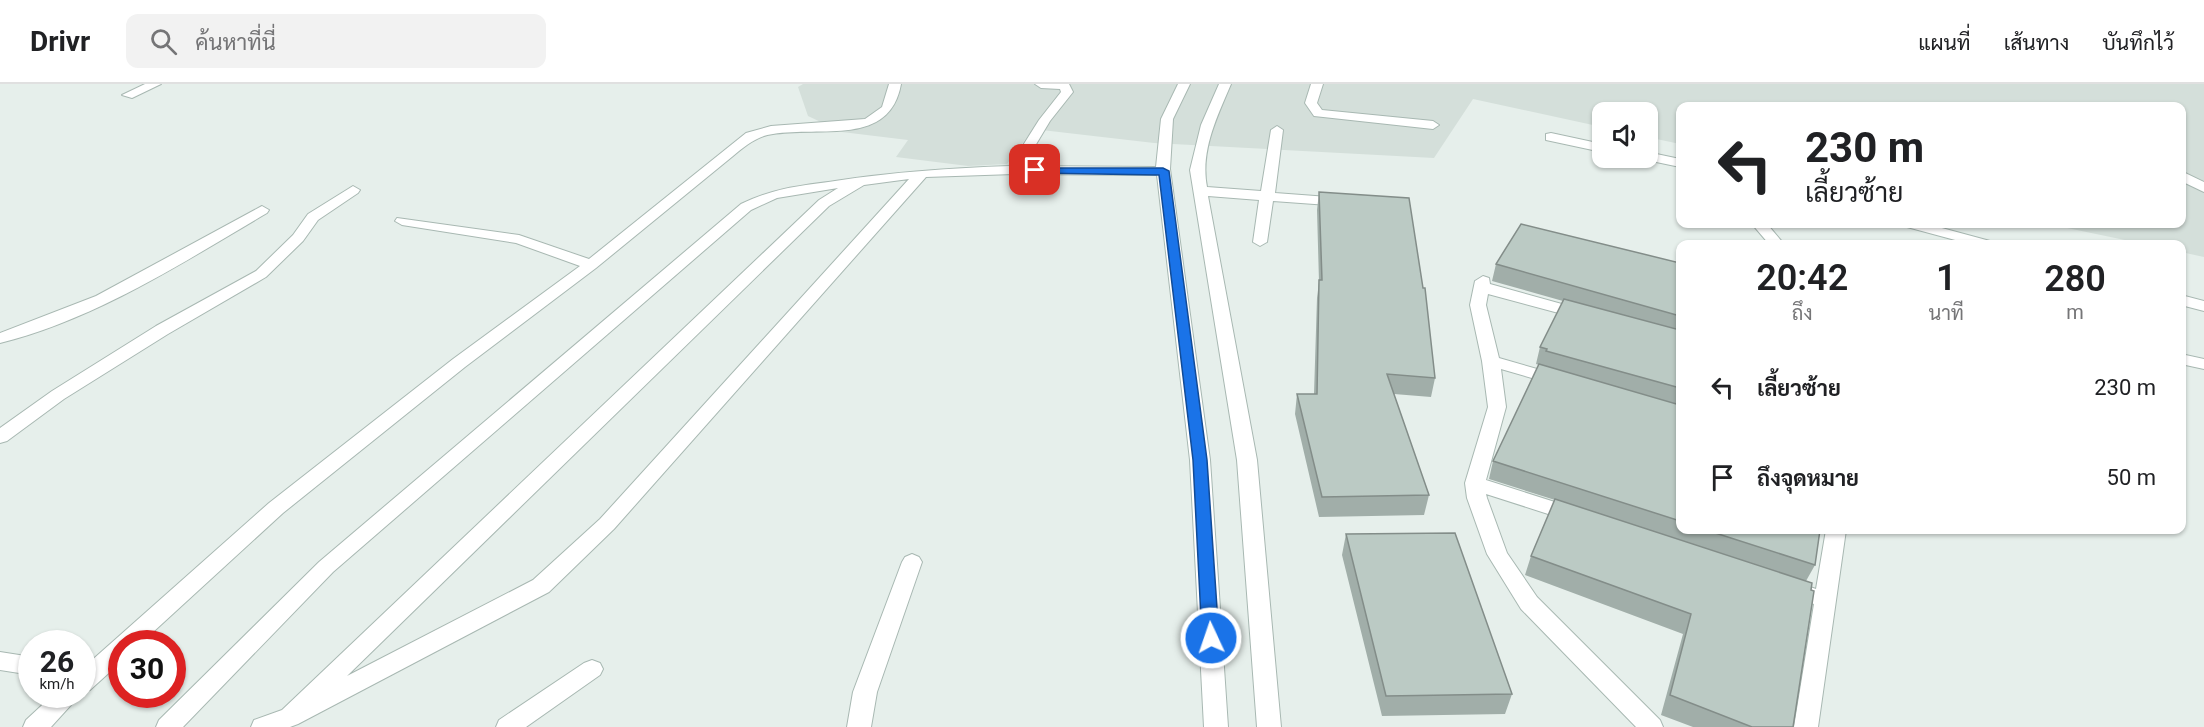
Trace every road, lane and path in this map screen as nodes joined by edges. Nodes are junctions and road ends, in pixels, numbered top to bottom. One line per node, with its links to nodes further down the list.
1 (155, 84): 7 (street)
2 (895, 84): 31 (street)
3 (1041, 84): 14 (street)
4 (1184, 84): 15 (street)
5 (1226, 84): 21 (street)
6 (1317, 84): 8 (street)
7 (128, 95)
8 (1433, 125)
9 (1277, 130): 22 (street)
10 (1551, 138): 11 (street)
11 (1592, 146)
12 (1658, 158): 13 (street)
13 (1676, 162)
14 (1014, 170): 15 (street); 16 (street)
15 (1163, 171): 60 (street)
16 (922, 173): 18 (street); 54 (street)
17 (2186, 177): 19 (street)
18 (860, 181): 54 (street); 56 (street)
19 (2204, 188)
20 (353, 190): 40 (street)
21 (1200, 190): 22 (street); 61 (street)
22 (1265, 195): 23 (street); 30 (street)
23 (1353, 203)
24 (262, 210): 35 (street)
25 (402, 221): 31 (street)
26 (1764, 228): 28 (street)
27 (1926, 228): 29 (street)
28 (1774, 240)
29 (1970, 240)
30 (1260, 242)
31 (591, 265): 47 (street)
32 (2186, 301): 33 (street)
33 (2204, 306)
34 (1592, 317): 37 (street)
35 (0, 338)
36 (2186, 360): 38 (street)
37 (1491, 361): 39 (street); 41 (street)
38 (2204, 364)
39 (1580, 387)
40 (0, 437)
41 (1475, 483): 42 (street); 62 (street)
42 (1588, 520)
43 (1835, 534): 46 (street)
44 (912, 562): 59 (street)
45 (1769, 581): 46 (street)
46 (1826, 600): 63 (street)
47 (141, 630)
48 (108, 658): 51 (street)
49 (0, 661): 50 (street)
50 (18, 664)
51 (96, 668)
52 (592, 669): 58 (street)
53 (56, 708): 55 (street)
54 (290, 717): 57 (street)
55 (36, 727)
56 (168, 727)
57 (263, 727)
58 (508, 727)
59 (859, 727)
60 (1216, 727)
61 (1269, 727)
62 (1651, 727)
63 (1806, 727)

